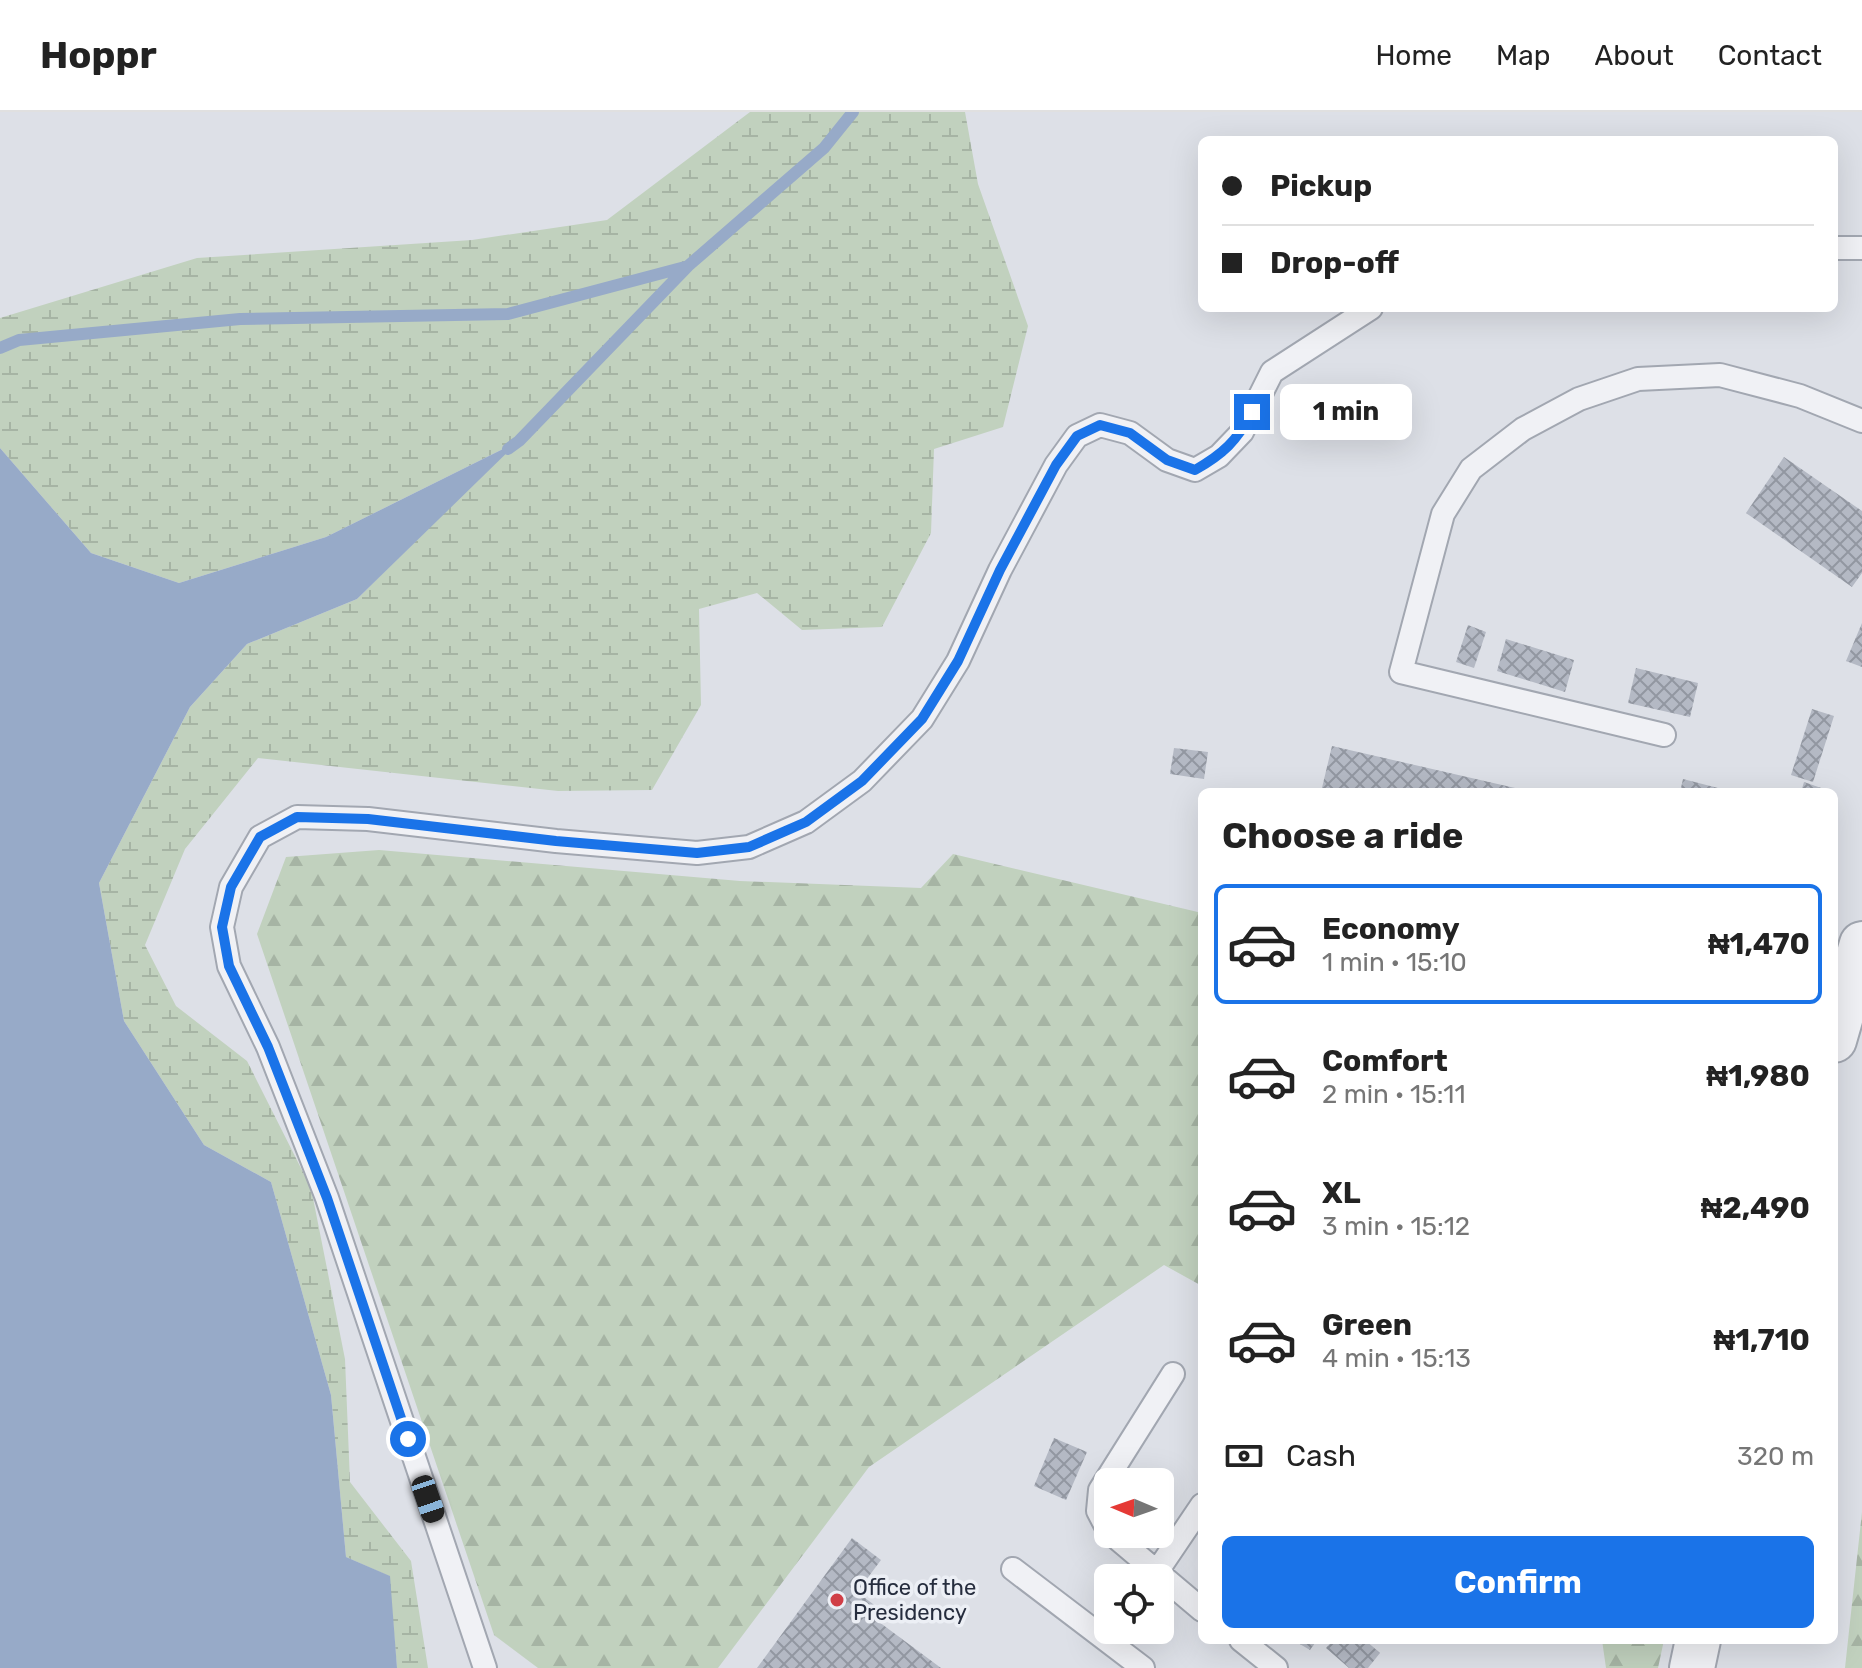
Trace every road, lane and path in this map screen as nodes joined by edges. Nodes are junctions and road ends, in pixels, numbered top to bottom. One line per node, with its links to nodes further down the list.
1 (1838, 248): 2 (lane)
2 (1862, 248)
3 (1365, 312): 19 (lane)
4 (1862, 421): 5 (lane)
5 (1664, 735)
6 (1862, 944): 7 (street)
7 (1838, 1026)
8 (1173, 1374): 9 (lane)
9 (1114, 1468)
10 (1198, 1511): 13 (lane)
11 (1128, 1548): 12 (lane)
12 (1146, 1564)
13 (1162, 1564)
14 (1013, 1569): 20 (lane)
15 (1174, 1587): 16 (lane)
16 (1198, 1607)
17 (1246, 1644): 21 (lane)
18 (1697, 1644): 22 (street)
19 (485, 1668)
20 (1143, 1668)
21 (1276, 1668)
22 (1692, 1668)

